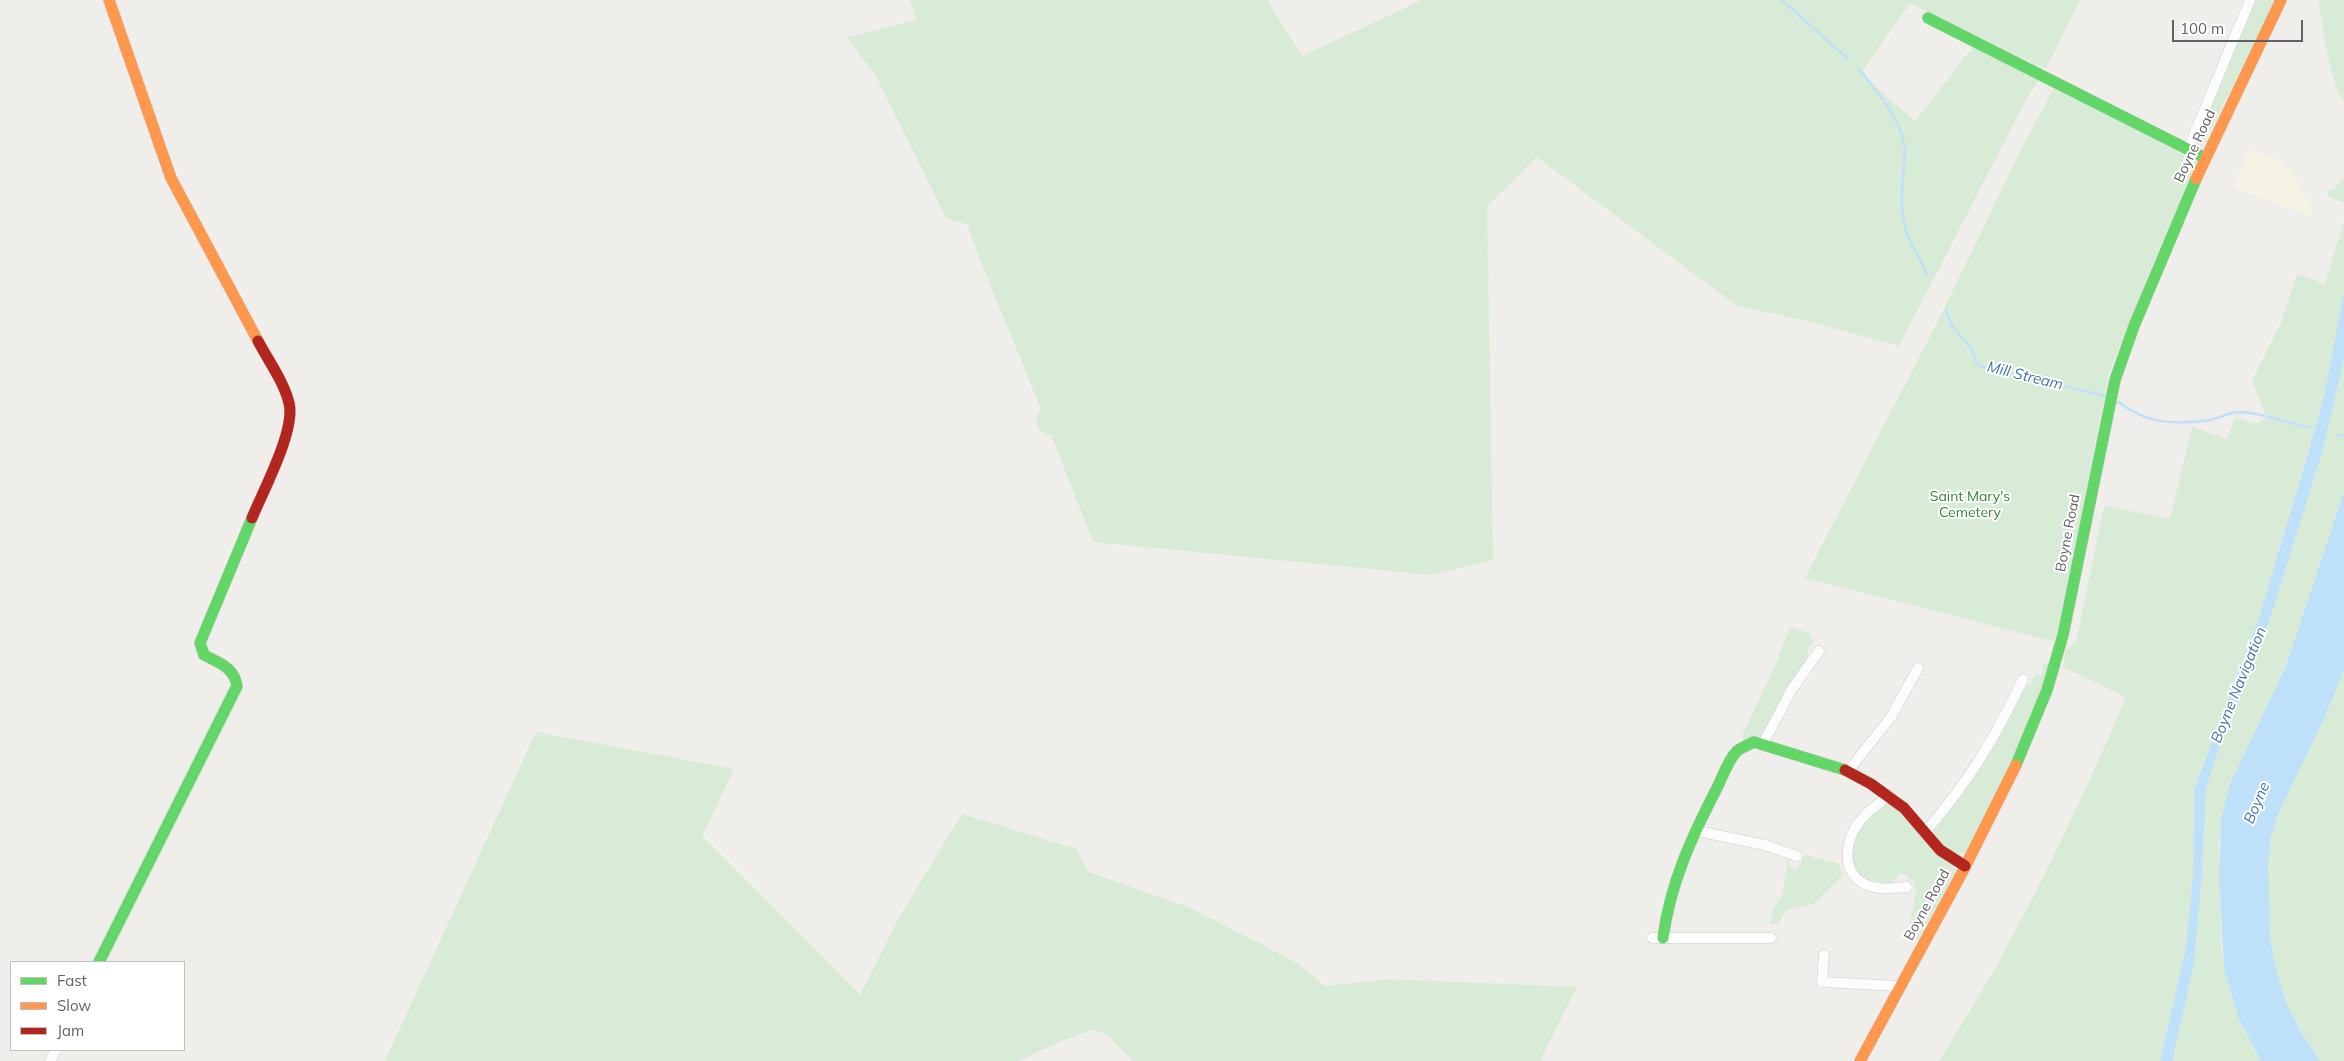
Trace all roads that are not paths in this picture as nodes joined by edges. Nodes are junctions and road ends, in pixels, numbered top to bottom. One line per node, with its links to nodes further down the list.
1 (109, 0): 21 (street)
2 (2250, 0): 5 (street)
3 (2281, 0): 6 (street, Boyne Road)
4 (1928, 18): 5 (street)
5 (2188, 149): 6 (street)
6 (2205, 158): 16 (street, Boyne Road)
7 (1819, 651): 10 (street)
8 (1918, 668): 11 (street)
9 (2023, 679): 14 (street)
10 (1763, 744): 11 (street); 13 (street)
11 (1848, 771): 12 (street)
12 (1889, 796): 14 (street); 17 (street)
13 (1696, 831): 15 (street); 18 (street)
14 (1925, 832): 16 (street)
15 (1797, 856)
16 (1965, 866): 22 (street, Boyne Road)
17 (1907, 887)
18 (1657, 938): 19 (street)
19 (1771, 938)
20 (1824, 955): 22 (street)
21 (100, 961)
22 (1900, 986): 23 (street, Boyne Road)
23 (1860, 1061)

